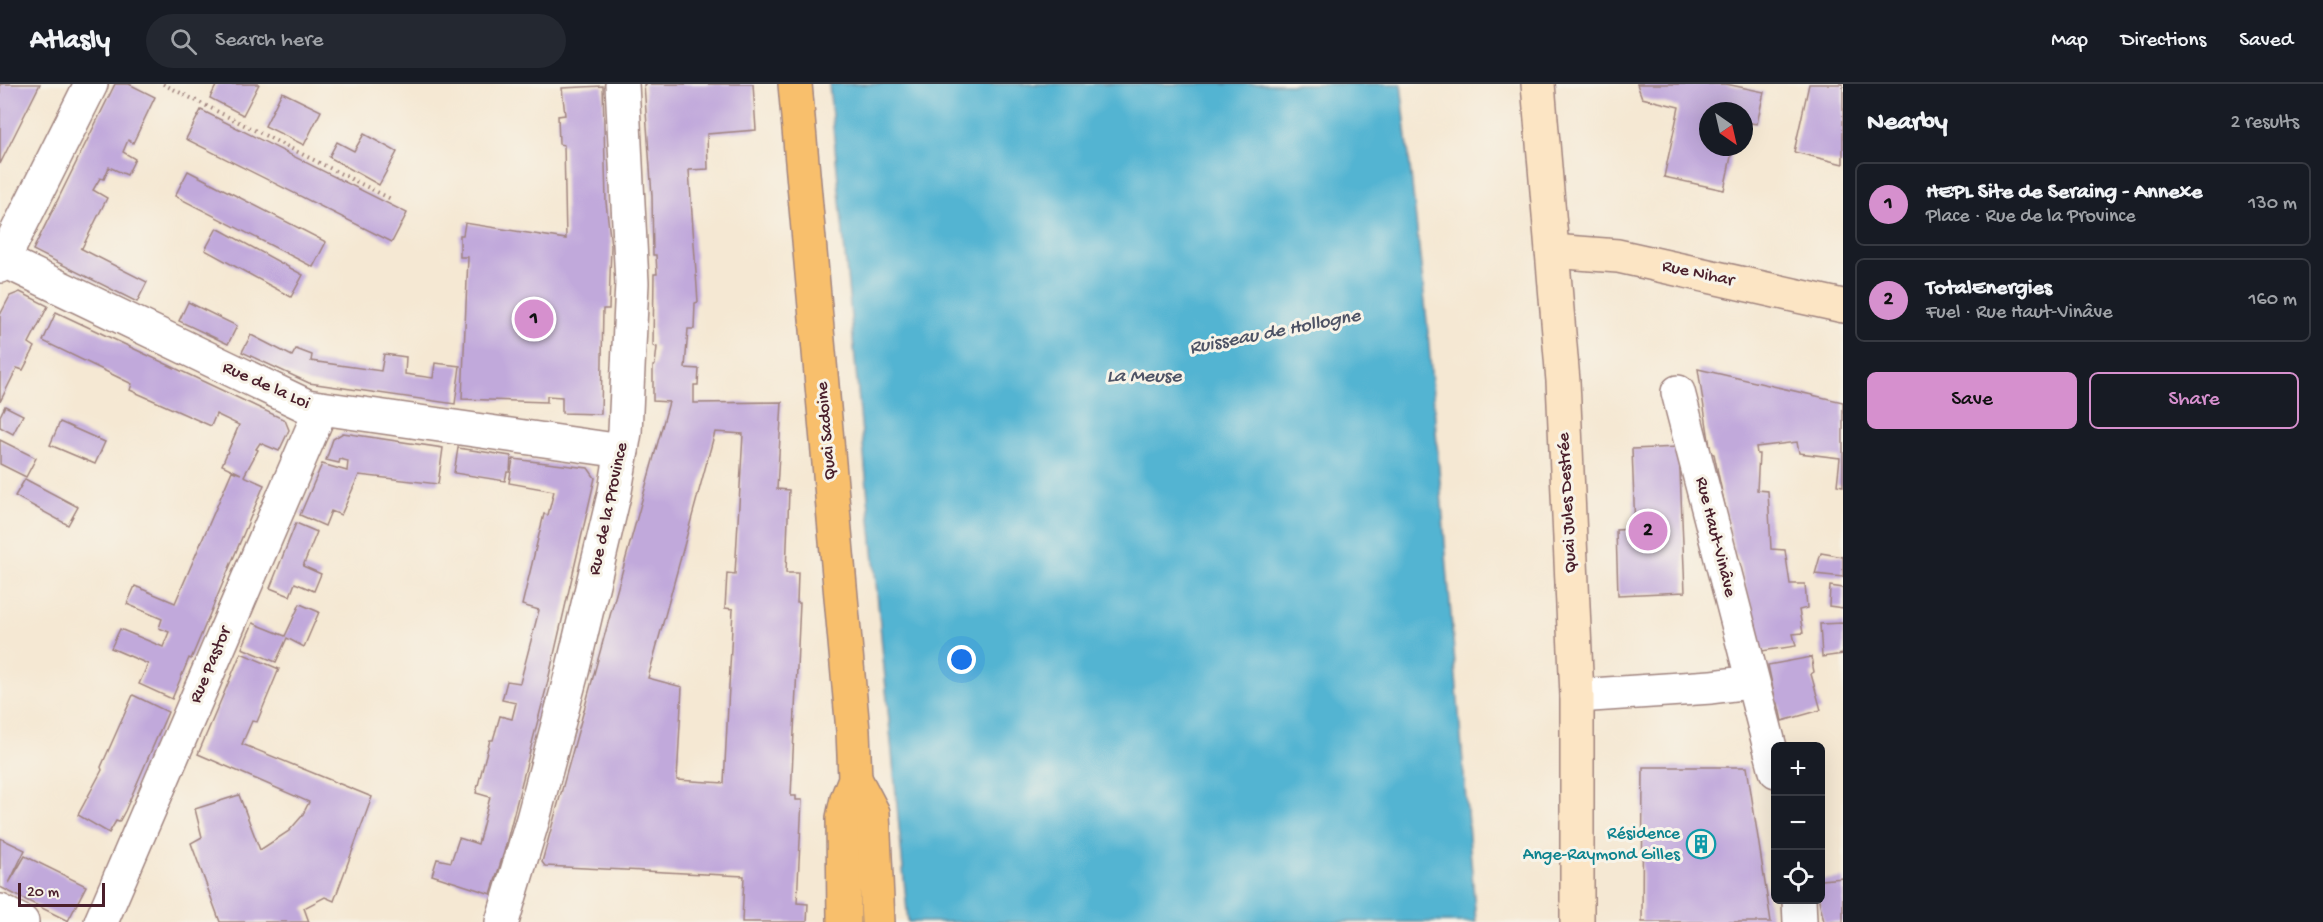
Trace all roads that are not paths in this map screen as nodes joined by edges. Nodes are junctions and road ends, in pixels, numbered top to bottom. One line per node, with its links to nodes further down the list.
1 (91, 84): 6 (street)
2 (622, 84): 10 (street, Rue de la Province)
3 (795, 84): 14 (main road, Quai Sadoine)
4 (1538, 84): 5 (main road, Quai Jules Destrée)
5 (1552, 251): 7 (main road, Rue Nihar); 12 (main road, Quai Jules Destrée)
6 (2, 263): 9 (street, Rue de la Loi)
7 (1843, 306)
8 (1678, 392): 11 (street, Rue Haut-Vinâve)
9 (321, 409): 10 (street, Rue de la Loi); 18 (street, Rue Pastor)
10 (622, 451): 19 (street, Rue de la Province)
11 (1751, 682): 12 (street); 13 (street, Rue Haut-Vinâve)
12 (1577, 696): 22 (main road, Quai Jules Destrée)
13 (1771, 753)
14 (855, 779): 20 (main road, Quai Sadoine); 21 (main road, Quai Sadoine)
15 (1799, 904): 23 (street)
16 (0, 911): 17 (street)
17 (22, 922)
18 (101, 922)
19 (502, 922)
20 (844, 922)
21 (878, 922)
22 (1577, 922)
23 (1800, 922)

